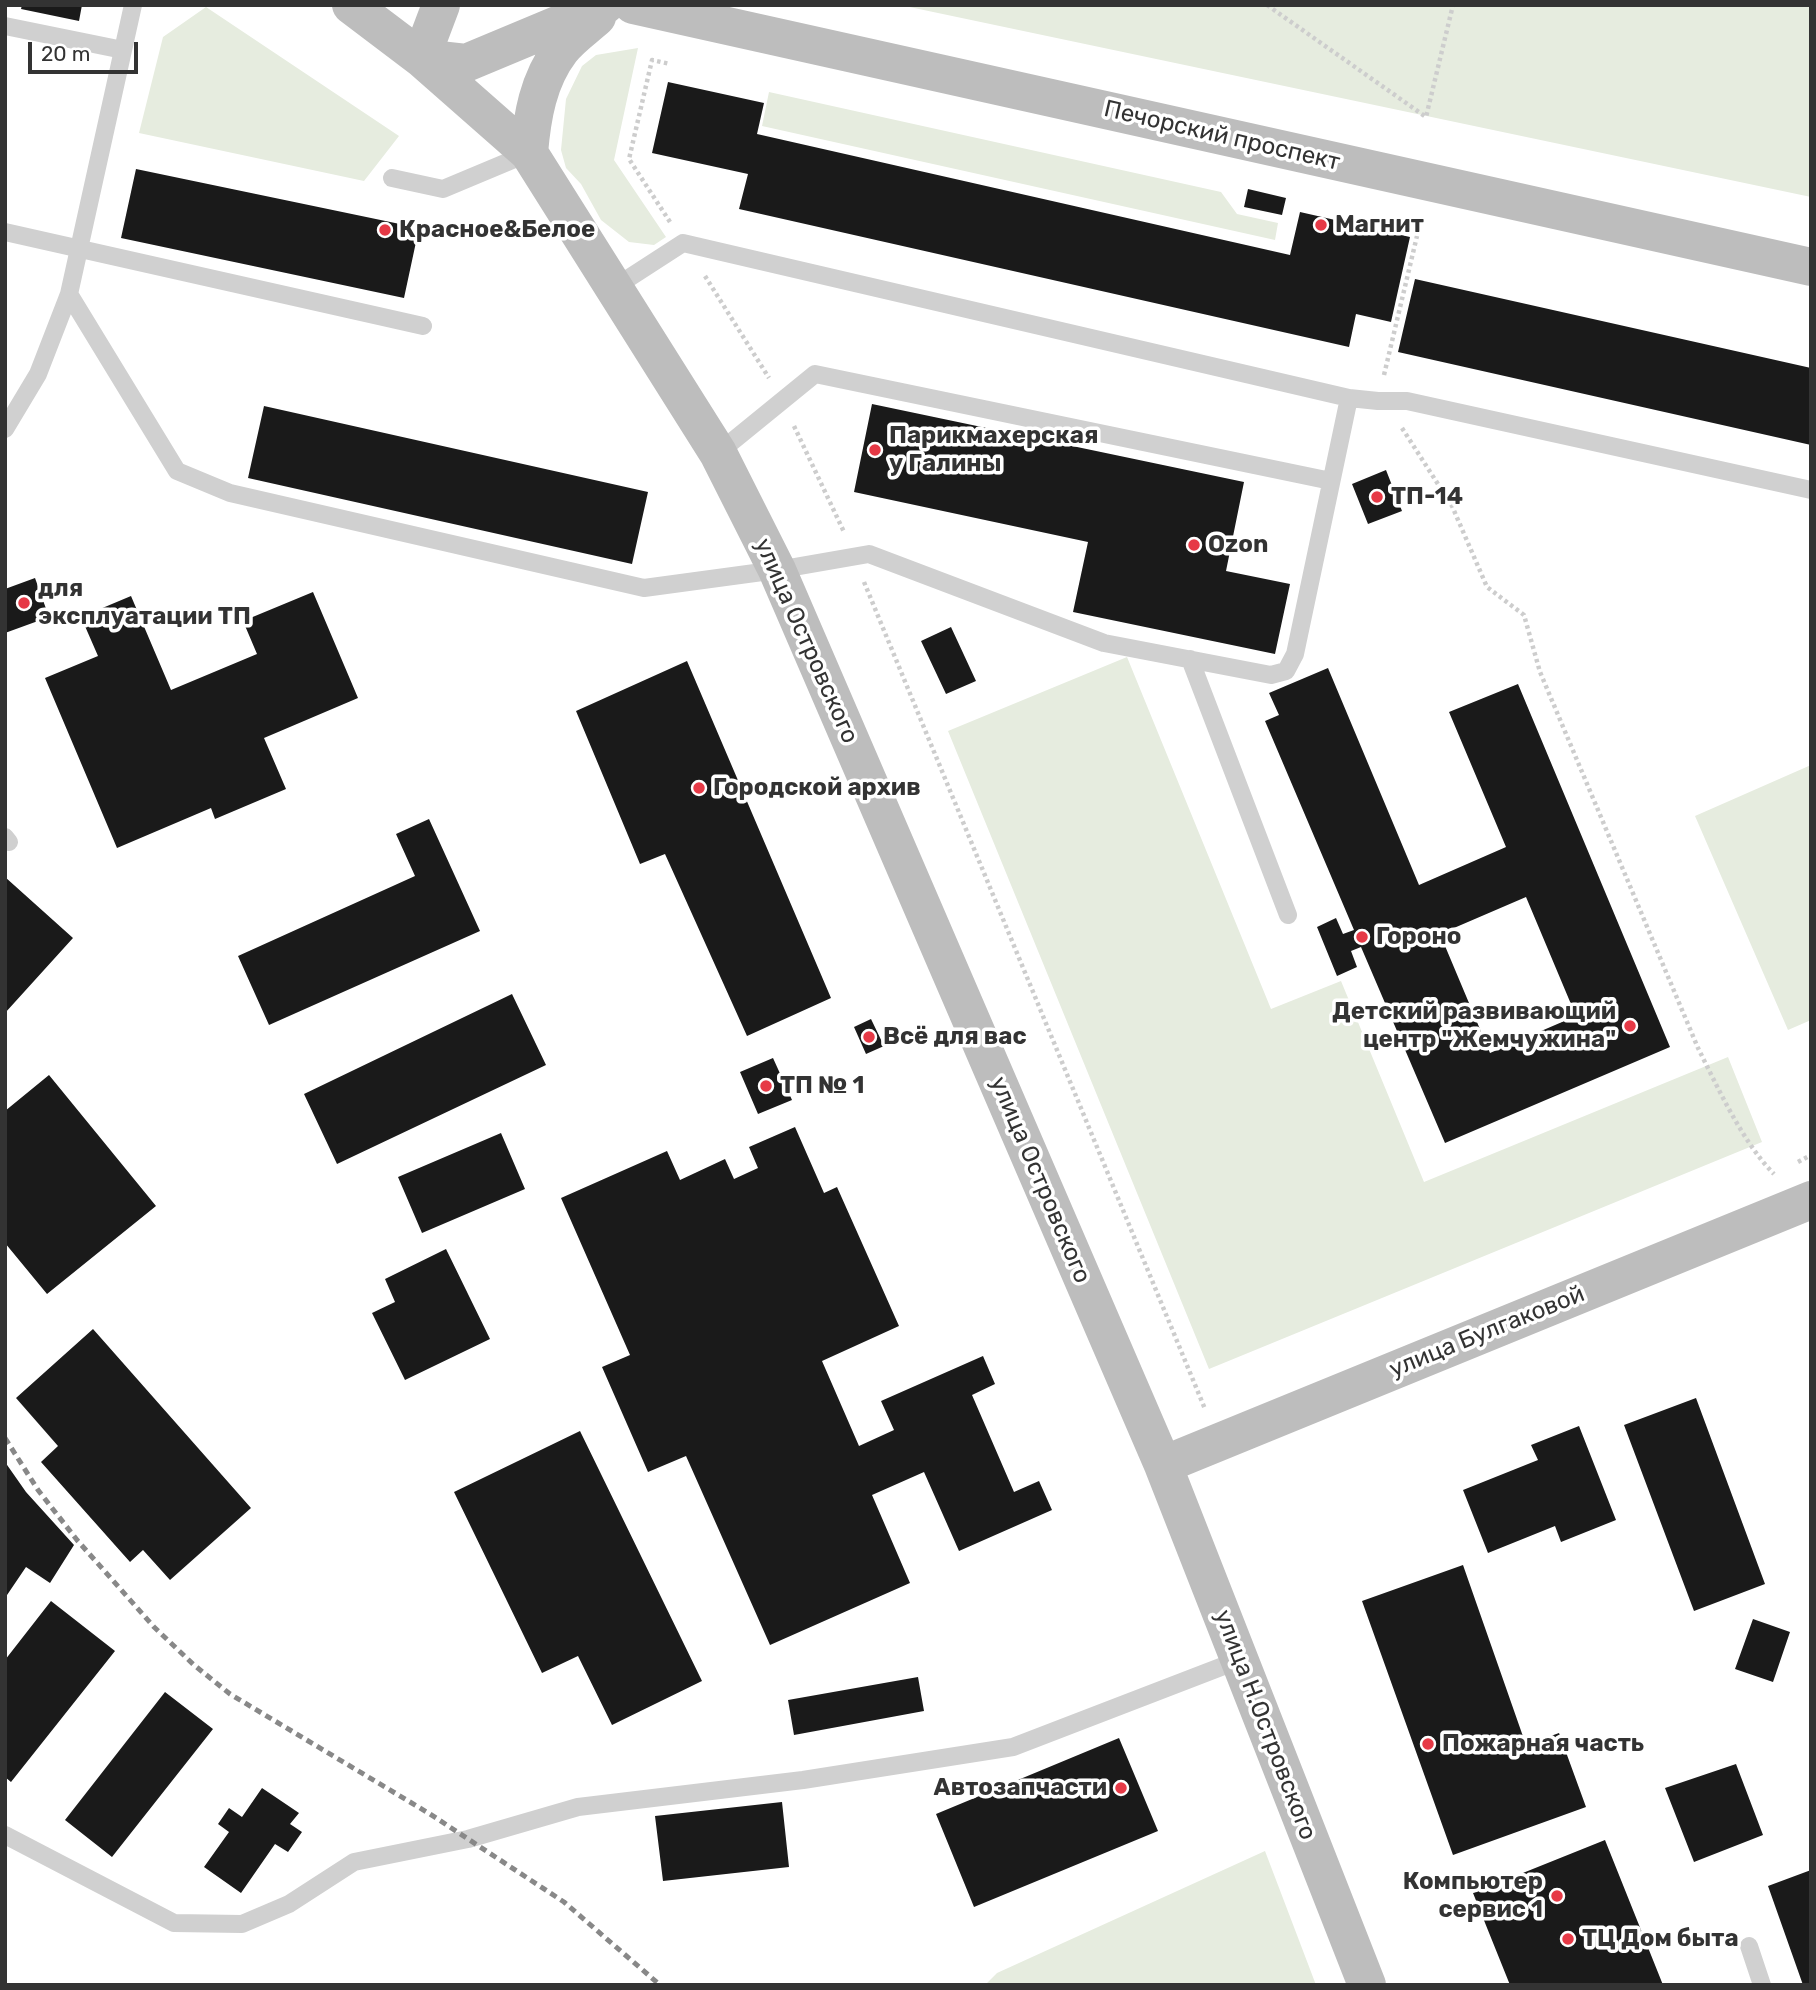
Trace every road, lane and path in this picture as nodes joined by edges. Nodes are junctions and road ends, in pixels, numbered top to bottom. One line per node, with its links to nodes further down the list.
1 (133, 5): 9 (lane)
2 (351, 5): 10 (main road, улица Островского)
3 (607, 5): 11 (main road); 13 (main road)
4 (633, 5): 18 (main road, Печорский проспект)
5 (1267, 5): 6 (path)
6 (1453, 5)
7 (439, 6): 10 (main road); 11 (main road)
8 (5, 26): 9 (lane)
9 (123, 50): 17 (lane)
10 (421, 58): 11 (main road); 13 (main road, улица Островского)
11 (476, 59): 13 (main road)
12 (670, 64): 16 (path)
13 (529, 153): 14 (lane); 19 (main road, улица Островского)
14 (392, 178)
15 (5, 232): 17 (lane)
16 (683, 243): 19 (lane); 22 (lane); 23 (path)
17 (80, 249): 20 (lane); 21 (lane)
18 (1811, 267)
19 (615, 287): 26 (main road, улица Островского)
20 (69, 294): 25 (lane); 30 (lane)
21 (423, 326)
22 (1349, 398): 24 (lane); 27 (lane)
23 (782, 401): 26 (lane); 27 (lane); 29 (path)
24 (1383, 401): 28 (lane); 35 (path)
25 (5, 429)
26 (718, 453): 30 (main road, улица Островского)
27 (1331, 481): 31 (lane)
28 (1811, 490)
29 (854, 556): 30 (lane); 31 (lane); 37 (path)
30 (777, 570): 38 (main road, улица Островского)
31 (1190, 659): 32 (lane)
32 (1288, 915)
33 (1811, 1155): 34 (path)
34 (1786, 1168)
35 (1762, 1179)
36 (1811, 1200): 38 (main road, улица Булгаковой)
37 (1217, 1404)
38 (1163, 1465): 39 (main road, улица Н.Островского)
39 (1239, 1660): 40 (lane); 42 (main road, улица Н.Островского)
40 (5, 1835)
41 (1749, 1945): 43 (lane)
42 (1367, 1985)
43 (1762, 1985)

